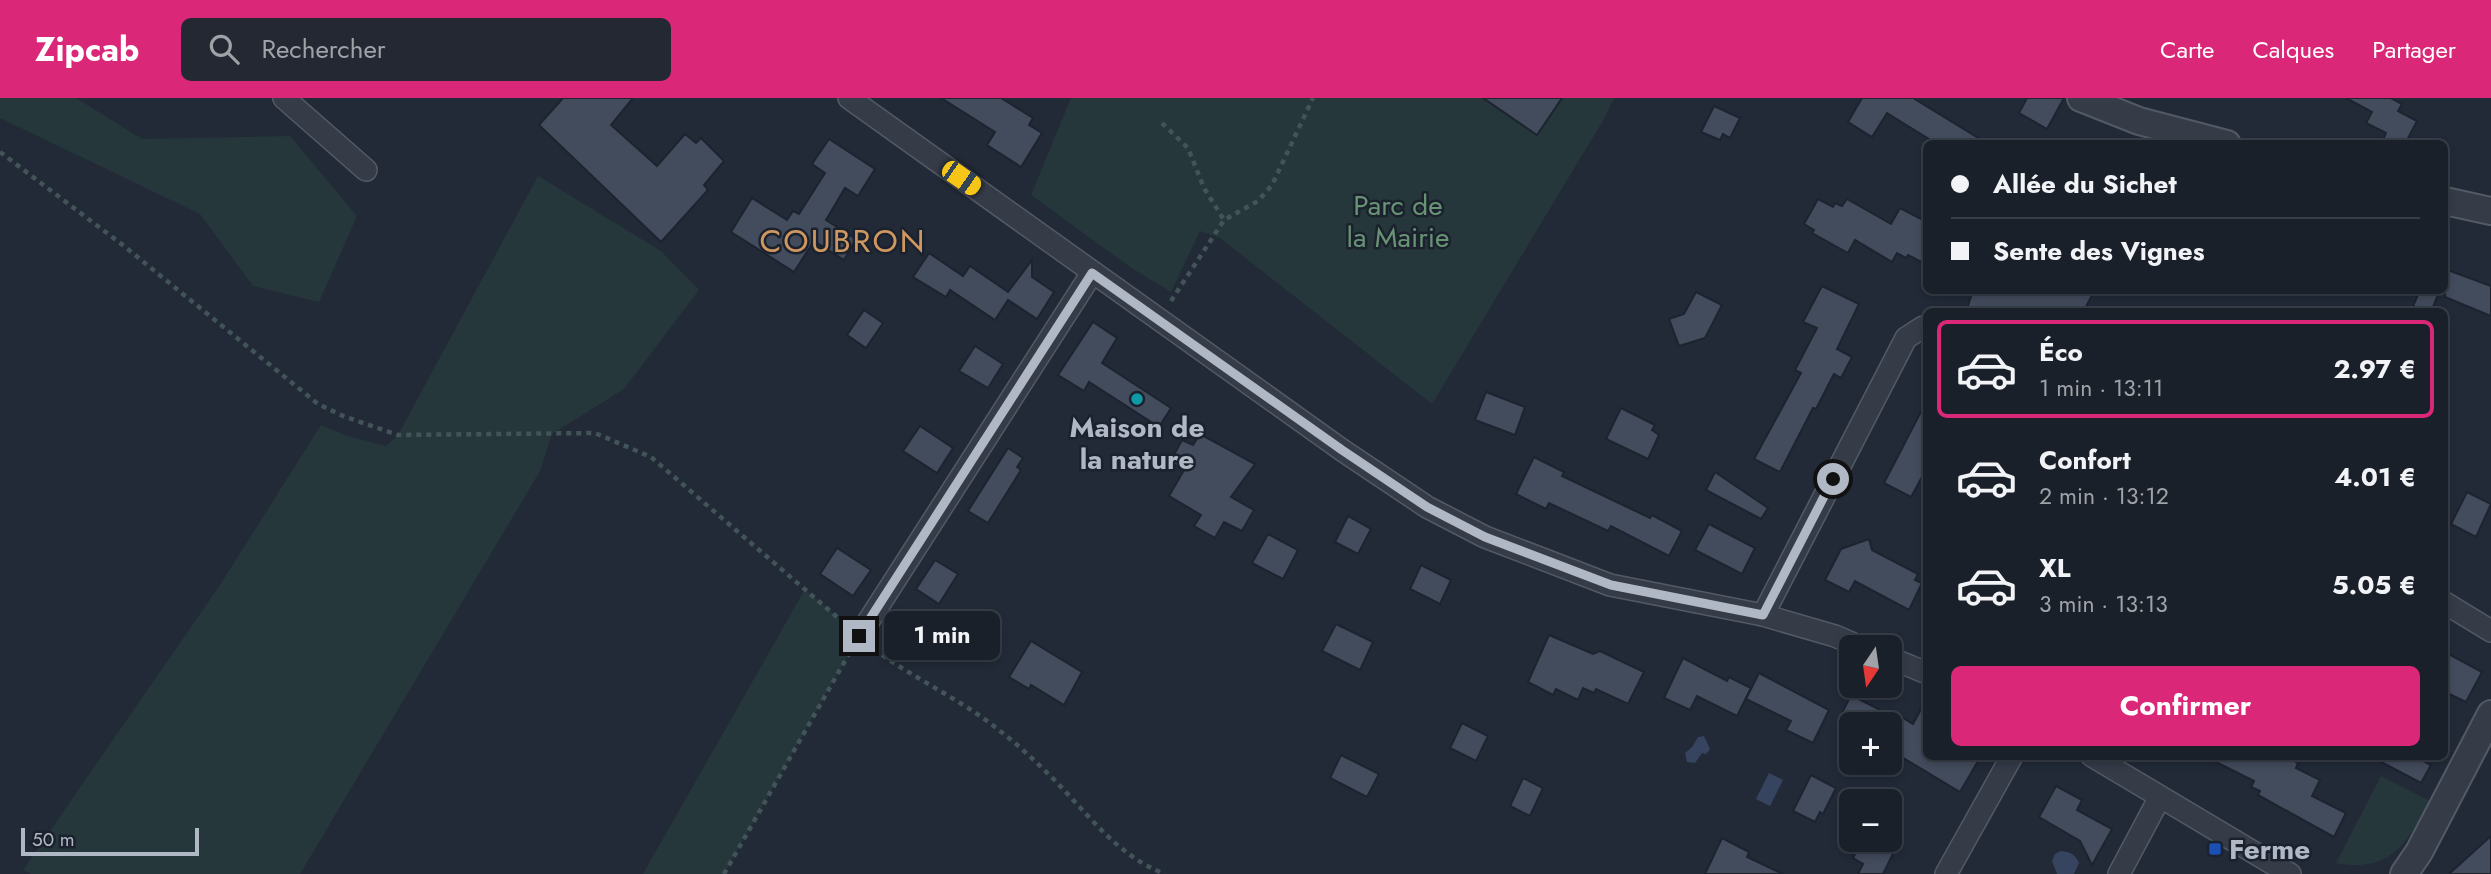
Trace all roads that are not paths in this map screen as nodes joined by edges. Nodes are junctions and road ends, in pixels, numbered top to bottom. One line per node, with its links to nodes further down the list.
1 (284, 98): 5 (street)
2 (849, 98): 8 (street)
3 (2081, 98): 4 (street)
4 (2212, 140)
5 (366, 170)
6 (2448, 202): 7 (street)
7 (2491, 211)
8 (1092, 273): 11 (street); 13 (street)
9 (1923, 327): 11 (street)
10 (2448, 605): 12 (street)
11 (1763, 615): 14 (street)
12 (2491, 631)
13 (859, 636)
14 (1839, 640)
15 (1902, 663): 16 (street)
16 (1923, 671)
17 (2491, 715): 24 (street)
18 (2010, 760): 21 (street)
19 (2099, 760): 20 (street)
20 (2160, 797): 22 (street); 23 (street)
21 (1946, 874)
22 (2119, 874)
23 (2290, 874)
24 (2404, 874)

